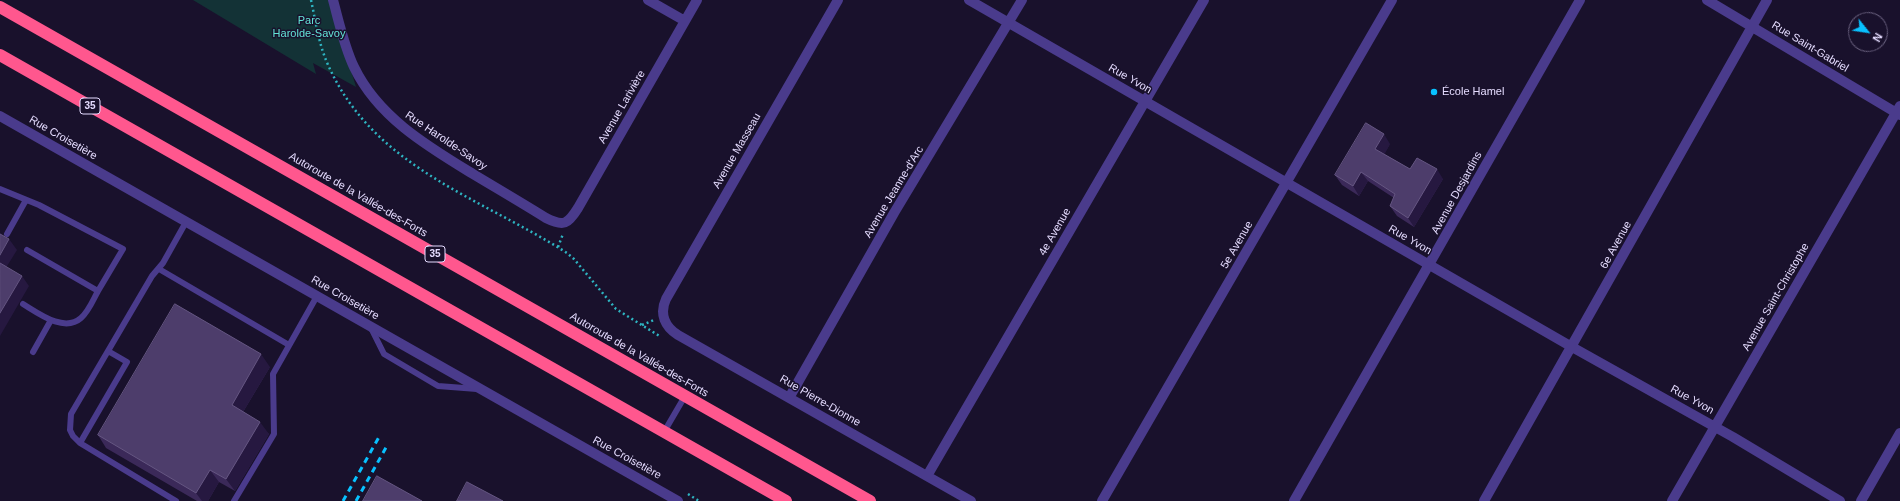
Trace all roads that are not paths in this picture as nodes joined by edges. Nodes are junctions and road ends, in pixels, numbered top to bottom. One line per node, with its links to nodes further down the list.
1 (333, 0): 24 (street, Rue Harolde-Savoy)
2 (648, 0): 13 (street)
3 (697, 0): 13 (street, Avenue Larivière)
4 (838, 0): 32 (street, Avenue Masseau)
5 (969, 0): 14 (street, Rue Yvon)
6 (1022, 0): 14 (street, Avenue Jeanne-d'Arc)
7 (1204, 0): 17 (street, 4e Avenue)
8 (1392, 0): 20 (street, 5e Avenue)
9 (1580, 0): 27 (street, Avenue Desjardins)
10 (1707, 0): 15 (street, Rue Saint-Gabriel)
11 (1767, 0): 15 (street, 6e Avenue)
12 (0, 7): 40 (highway, Autoroute de la Vallée-des-Forts / 35)
13 (685, 21): 24 (street, Avenue Larivière)
14 (1009, 23): 17 (street, Rue Yvon); 41 (street, Avenue Jeanne-d'Arc)
15 (1752, 27): 18 (street, Rue Saint-Gabriel); 36 (street, 6e Avenue)
16 (3, 57): 43 (highway, 35)
17 (1146, 102): 20 (street, Rue Yvon); 46 (street, 4e Avenue)
18 (1899, 111): 42 (street, Avenue Saint-Christophe)
19 (0, 116): 23 (street, Rue Croisetière)
20 (1287, 183): 27 (street, Rue Yvon); 53 (street, 5e Avenue)
21 (0, 189): 22 (lane)
22 (26, 200): 25 (lane); 29 (lane)
23 (186, 222): 28 (lane); 30 (street, Rue Croisetière)
24 (564, 223)
25 (7, 234)
26 (27, 250): 29 (lane)
27 (1430, 265): 36 (street, Rue Yvon); 54 (street, Avenue Desjardins)
28 (159, 268): 35 (lane); 37 (lane)
29 (98, 291): 33 (lane)
30 (317, 296): 34 (street, Rue Croisetière); 35 (lane)
31 (23, 304): 33 (lane)
32 (663, 316): 41 (street, Rue Pierre-Dionne)
33 (51, 320): 38 (lane)
34 (370, 326): 39 (street, Rue Croisetière); 39 (lane)
35 (289, 345): 48 (lane)
36 (1572, 348): 42 (street, Rue Yvon); 55 (street, 6e Avenue)
37 (108, 351): 45 (lane); 45 (lane)
38 (33, 352)
39 (481, 390): 49 (street, Rue Croisetière)
40 (685, 396): 43 (lane); 51 (highway, Autoroute de la Vallée-des-Forts / 35)
41 (789, 398): 46 (street, Rue Pierre-Dionne)
42 (1715, 426): 56 (street, Avenue Saint-Christophe); 57 (street, Rue Yvon)
43 (664, 432): 50 (highway, 35)
44 (1900, 433): 58 (street)
45 (80, 443): 47 (lane)
46 (927, 476): 52 (street, Rue Pierre-Dionne)
47 (176, 501)
48 (234, 501)
49 (678, 501)
50 (786, 501)
51 (870, 501)
52 (971, 501)
53 (1102, 501)
54 (1294, 501)
55 (1484, 501)
56 (1672, 501)
57 (1840, 501)
58 (1861, 501)

